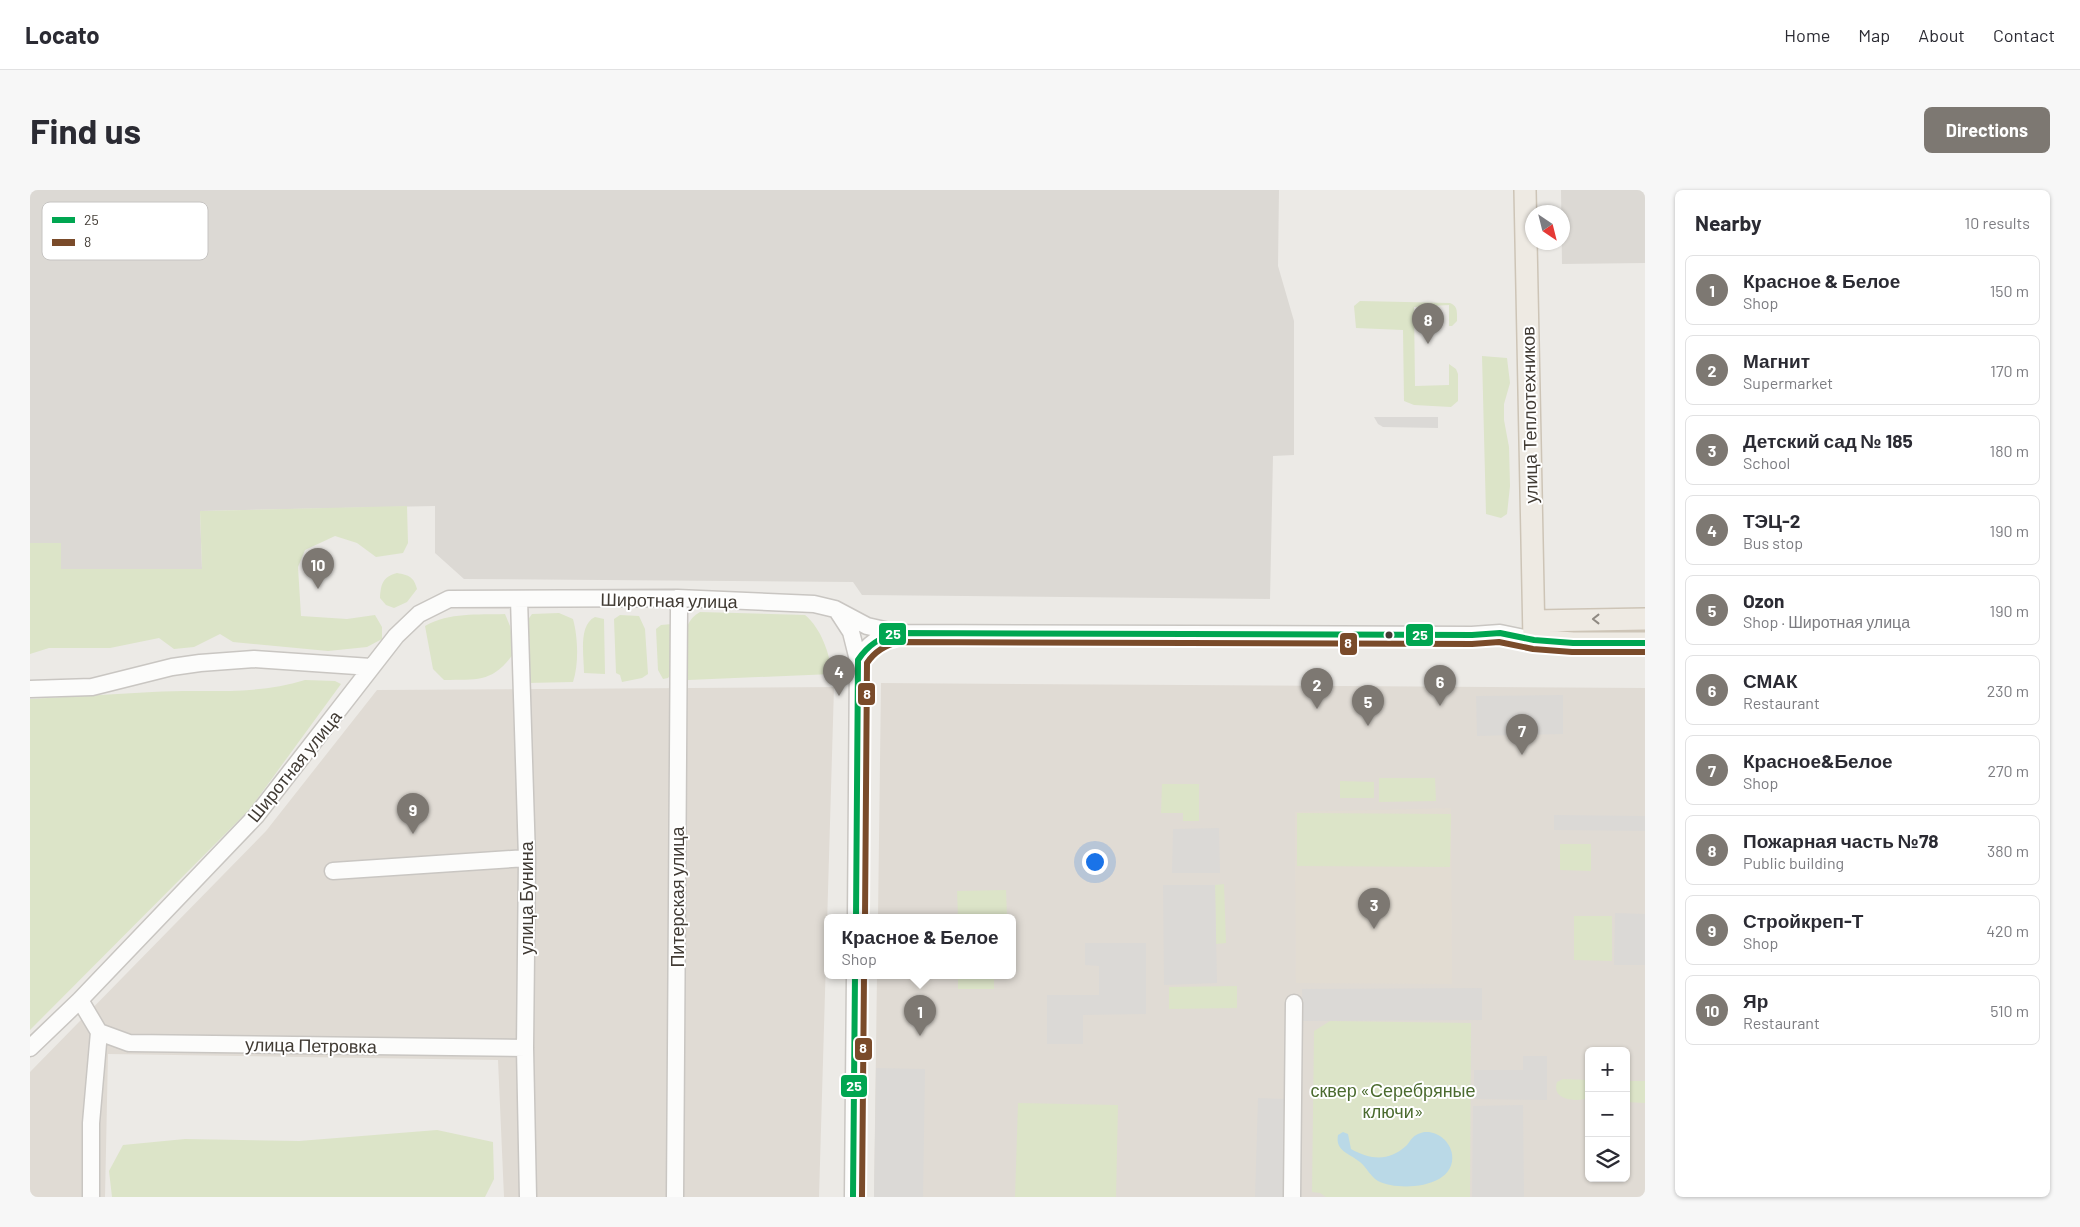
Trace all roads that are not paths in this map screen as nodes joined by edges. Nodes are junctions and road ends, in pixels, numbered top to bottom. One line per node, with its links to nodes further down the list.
1 (1525, 190): 6 (main road, улица Теплотехников)
2 (677, 598): 3 (street, Широтная улица); 4 (street, Широтная улица); 23 (street, Питерская улица)
3 (519, 599): 10 (street, Широтная улица); 12 (street, улица Бунина)
4 (835, 609): 7 (street, Широтная улица); 9 (street)
5 (1645, 619): 6 (main road, Широтная улица, one-way to 6)
6 (1534, 630): 7 (street, Широтная улица); 8 (main road, Широтная улица)
7 (898, 633): 9 (street)
8 (1645, 643)
9 (858, 660): 14 (street)
10 (371, 666): 11 (street); 16 (street, Широтная улица)
11 (30, 689)
12 (527, 858): 13 (street); 20 (street, улица Бунина)
13 (333, 871)
14 (856, 914)
15 (855, 979): 24 (street)
16 (80, 1000): 18 (street); 19 (street, Широтная улица)
17 (1294, 1003): 25 (street)
18 (98, 1032): 20 (street, улица Петровка); 21 (street)
19 (30, 1048)
20 (525, 1048): 22 (street, улица Бунина)
21 (91, 1197)
22 (528, 1197)
23 (675, 1197)
24 (853, 1197)
25 (1292, 1197)

